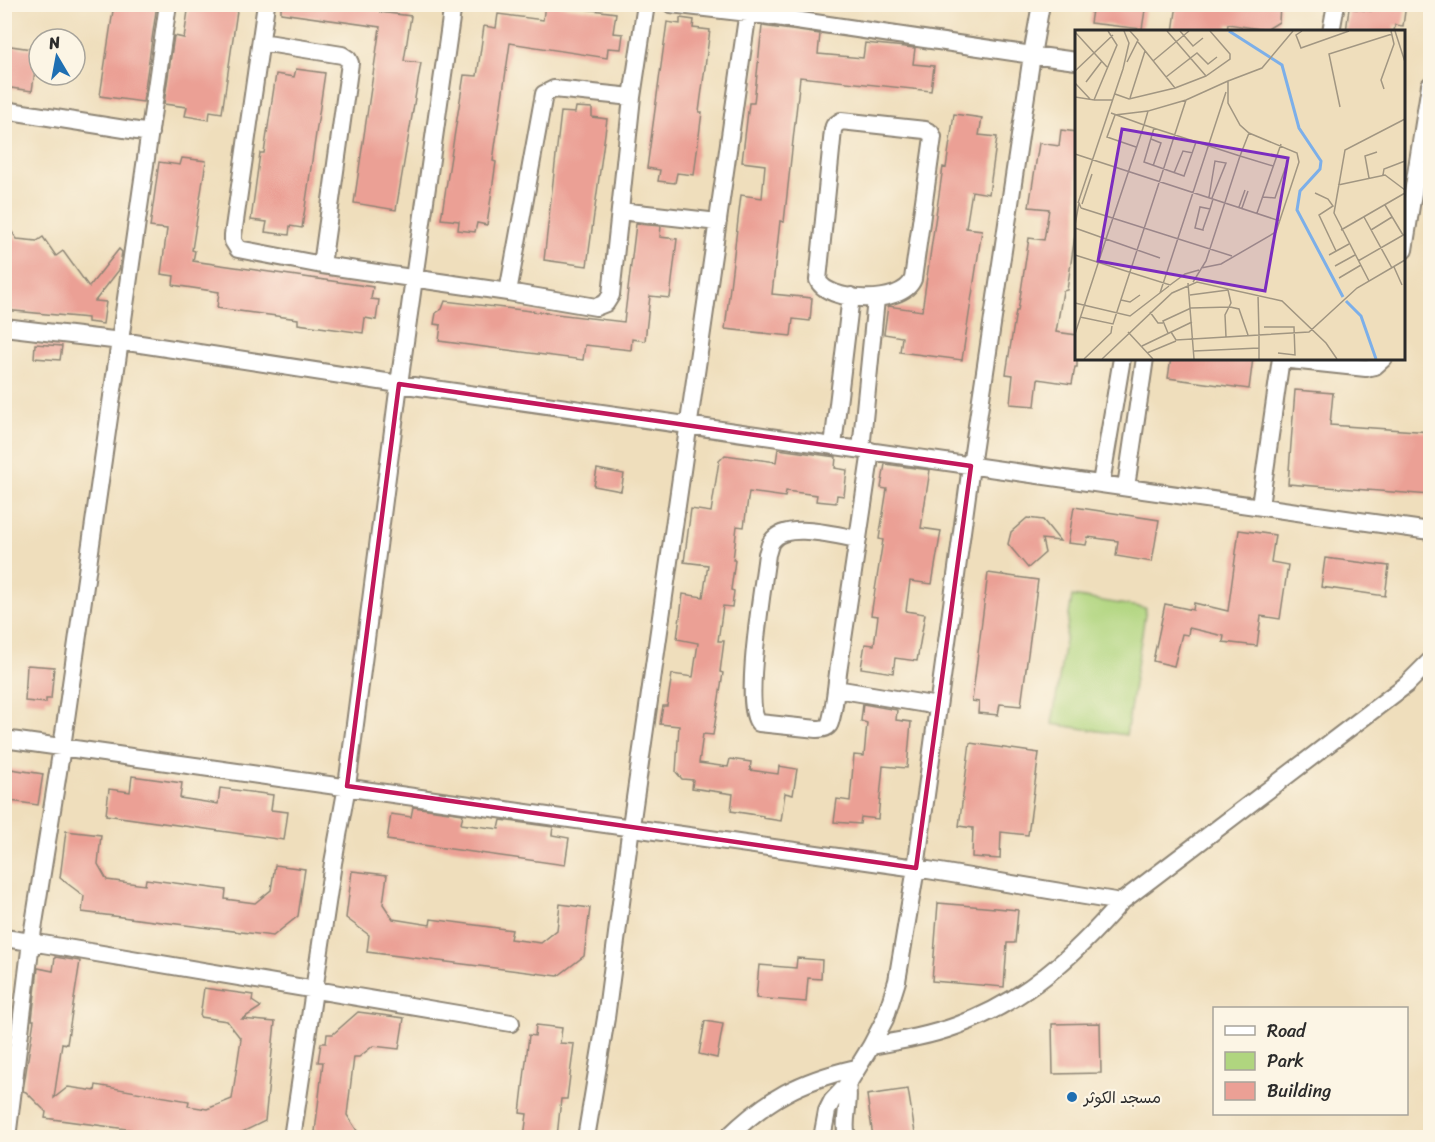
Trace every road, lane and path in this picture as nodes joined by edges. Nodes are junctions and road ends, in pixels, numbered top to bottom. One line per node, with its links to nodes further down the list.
1 (168, 4): 16 (street)
2 (266, 4): 10 (street)
3 (453, 4): 21 (street)
4 (646, 4): 14 (street)
5 (671, 4): 8 (street)
6 (1041, 4): 11 (street)
7 (1336, 4): 9 (street)
8 (748, 9): 11 (street); 18 (street)
9 (1331, 30)
10 (261, 42): 20 (street); 20 (street)
11 (1032, 55): 12 (street); 36 (street)
12 (1075, 61)
13 (1431, 86): 19 (street)
14 (632, 97): 17 (street); 22 (street)
15 (4, 110): 16 (street)
16 (150, 133): 26 (street)
17 (620, 211): 18 (street); 22 (street)
18 (718, 222): 33 (street)
19 (1405, 244)
20 (322, 265): 21 (street)
21 (414, 279): 22 (street); 32 (street)
22 (508, 292)
23 (851, 296): 24 (street); 24 (street); 34 (street)
24 (876, 299): 35 (street)
25 (4, 327): 26 (street)
26 (121, 340): 32 (street); 46 (street)
27 (1122, 360): 37 (street)
28 (1145, 360): 38 (street)
29 (1281, 360): 39 (street)
30 (1290, 360): 31 (street)
31 (1381, 360)
32 (399, 384): 33 (street); 47 (street)
33 (689, 426): 34 (street); 48 (street)
34 (833, 446): 35 (street)
35 (866, 450): 36 (street); 41 (street)
36 (971, 466): 37 (street); 44 (street)
37 (1101, 483): 38 (street)
38 (1126, 487): 39 (street)
39 (1260, 506): 40 (street)
40 (1431, 531)
41 (858, 539): 43 (street); 43 (street)
42 (1431, 661): 50 (street)
43 (836, 689): 44 (street)
44 (938, 706): 49 (street)
45 (4, 739): 46 (street)
46 (62, 747): 47 (street); 52 (street)
47 (347, 786): 48 (street); 53 (street)
48 (631, 826): 49 (street); 60 (street)
49 (916, 868): 50 (street); 55 (street)
50 (1120, 902): 55 (street)
51 (4, 938): 52 (street)
52 (31, 942): 53 (street); 58 (street)
53 (314, 989): 54 (street); 59 (street)
54 (511, 1023)
55 (871, 1046): 56 (street)
56 (856, 1068): 57 (street); 61 (street)
57 (847, 1085): 62 (street); 63 (street)
58 (7, 1137)
59 (292, 1137)
60 (586, 1137)
61 (726, 1137)
62 (822, 1137)
63 (847, 1137)

